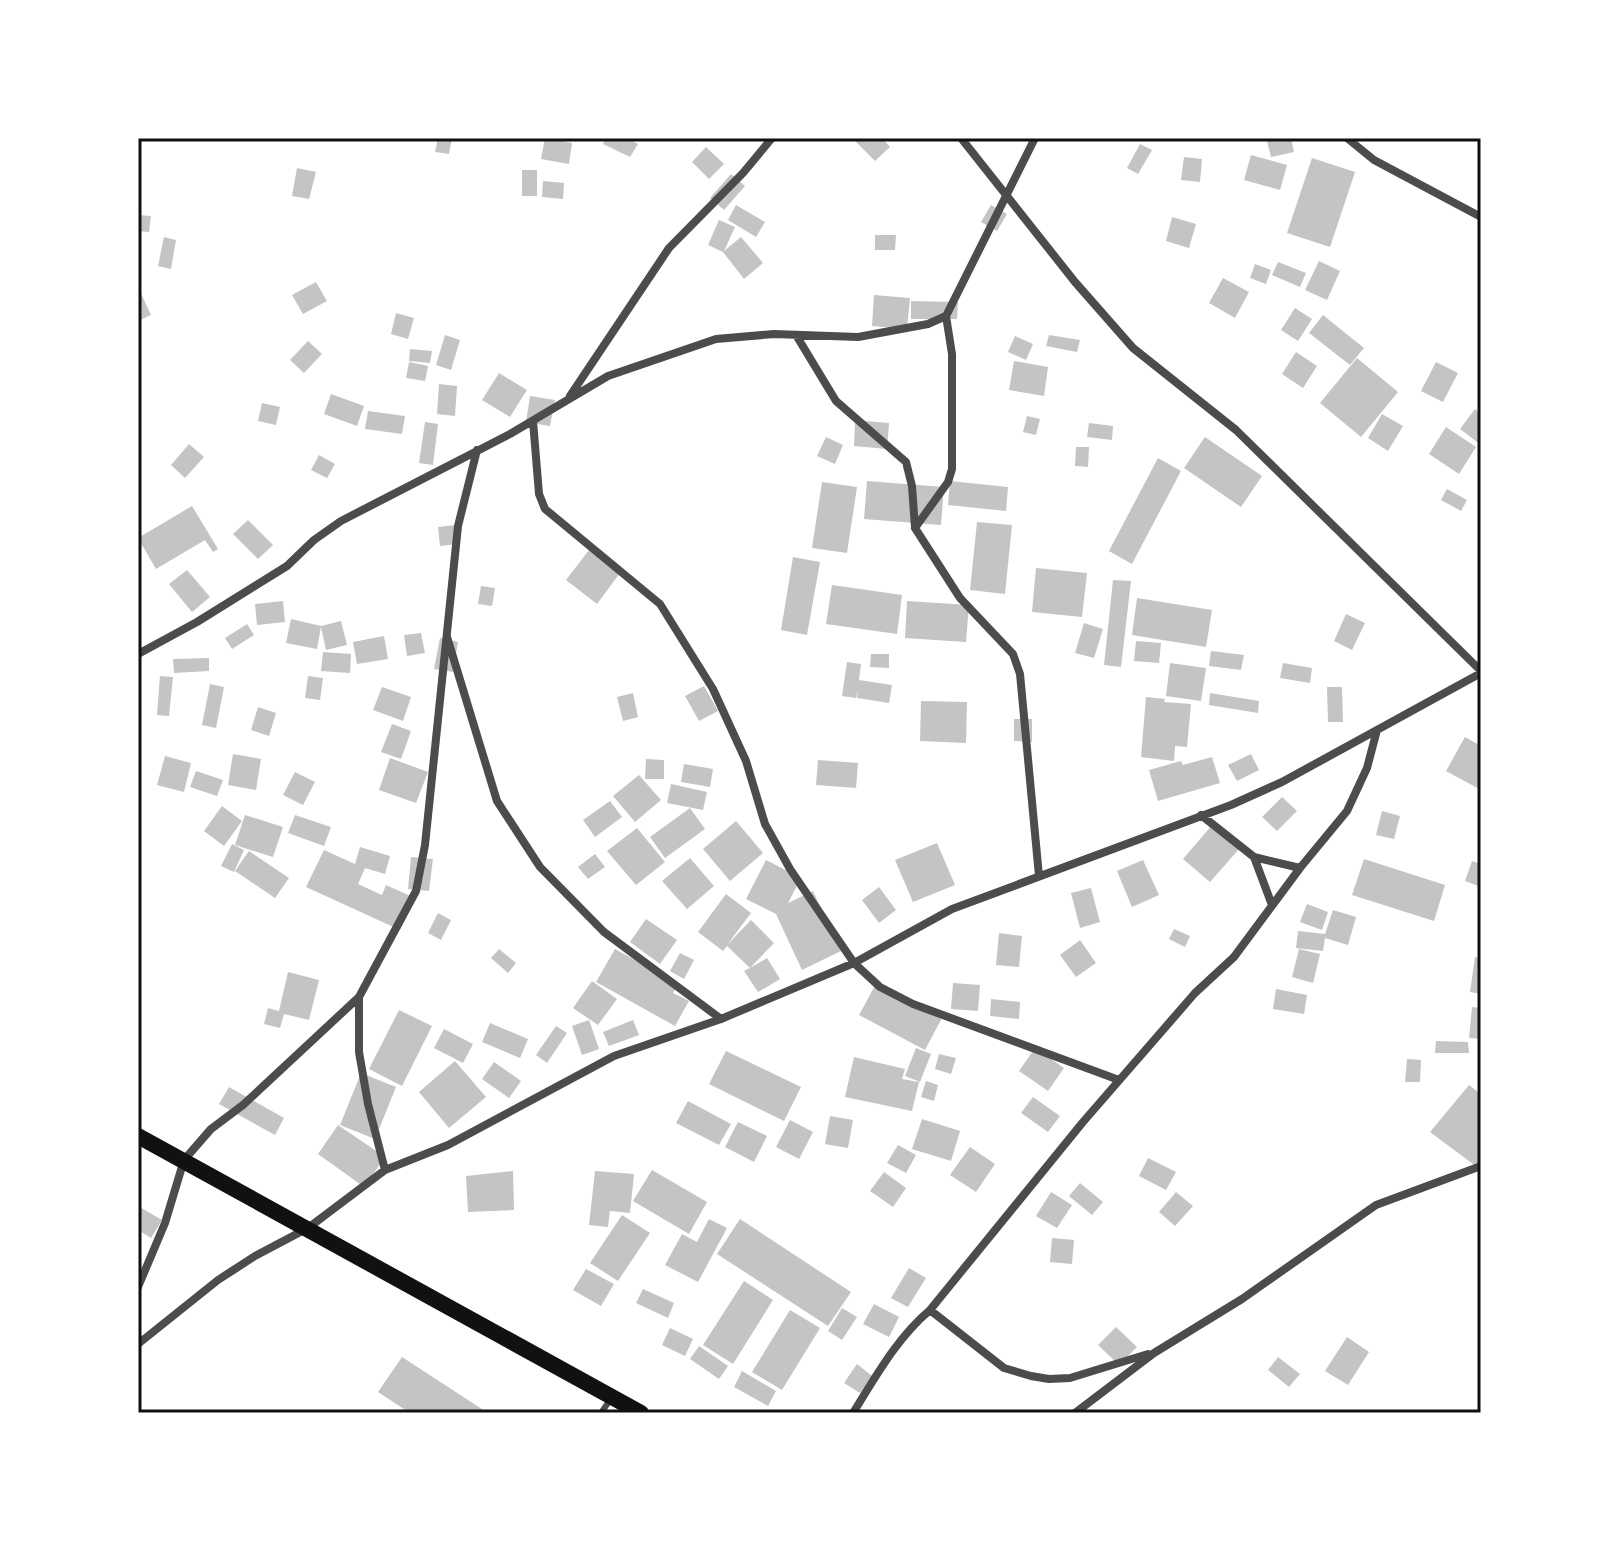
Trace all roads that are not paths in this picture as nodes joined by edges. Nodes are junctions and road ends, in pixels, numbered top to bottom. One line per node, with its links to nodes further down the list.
1 (772, 138): 9 (street)
2 (961, 138): 5 (street)
3 (1035, 138): 5 (street)
4 (1347, 138): 6 (street)
5 (1006, 193): 7 (street); 15 (street)
6 (1481, 217)
7 (946, 316): 8 (street); 12 (street)
8 (796, 335): 9 (street); 12 (street)
9 (567, 400): 10 (street)
10 (533, 421): 11 (street); 22 (street)
11 (477, 450): 13 (street); 14 (street)
12 (915, 528): 20 (street)
13 (445, 631): 23 (street); 24 (street)
14 (138, 654)
15 (1481, 672): 16 (street)
16 (1377, 730): 17 (street); 19 (street)
17 (1201, 815): 18 (street); 20 (street)
18 (1254, 857): 19 (street); 21 (street)
19 (1300, 868): 21 (street)
20 (1039, 876): 22 (street)
21 (1272, 905): 25 (street)
22 (854, 963): 24 (street); 25 (street)
23 (359, 997): 27 (street); 29 (street)
24 (721, 1019): 29 (street)
25 (1119, 1080): 32 (street)
26 (138, 1136): 27 (main road)
27 (184, 1160): 30 (main road); 31 (street)
28 (1481, 1166): 34 (street)
29 (385, 1170): 30 (street)
30 (308, 1228): 33 (street); 35 (main road)
31 (138, 1287)
32 (930, 1310): 34 (street); 38 (street)
33 (138, 1344)
34 (1154, 1353): 39 (street)
35 (612, 1397): 36 (lane); 37 (main road)
36 (601, 1413)
37 (641, 1413)
38 (853, 1413)
39 (1075, 1413)

